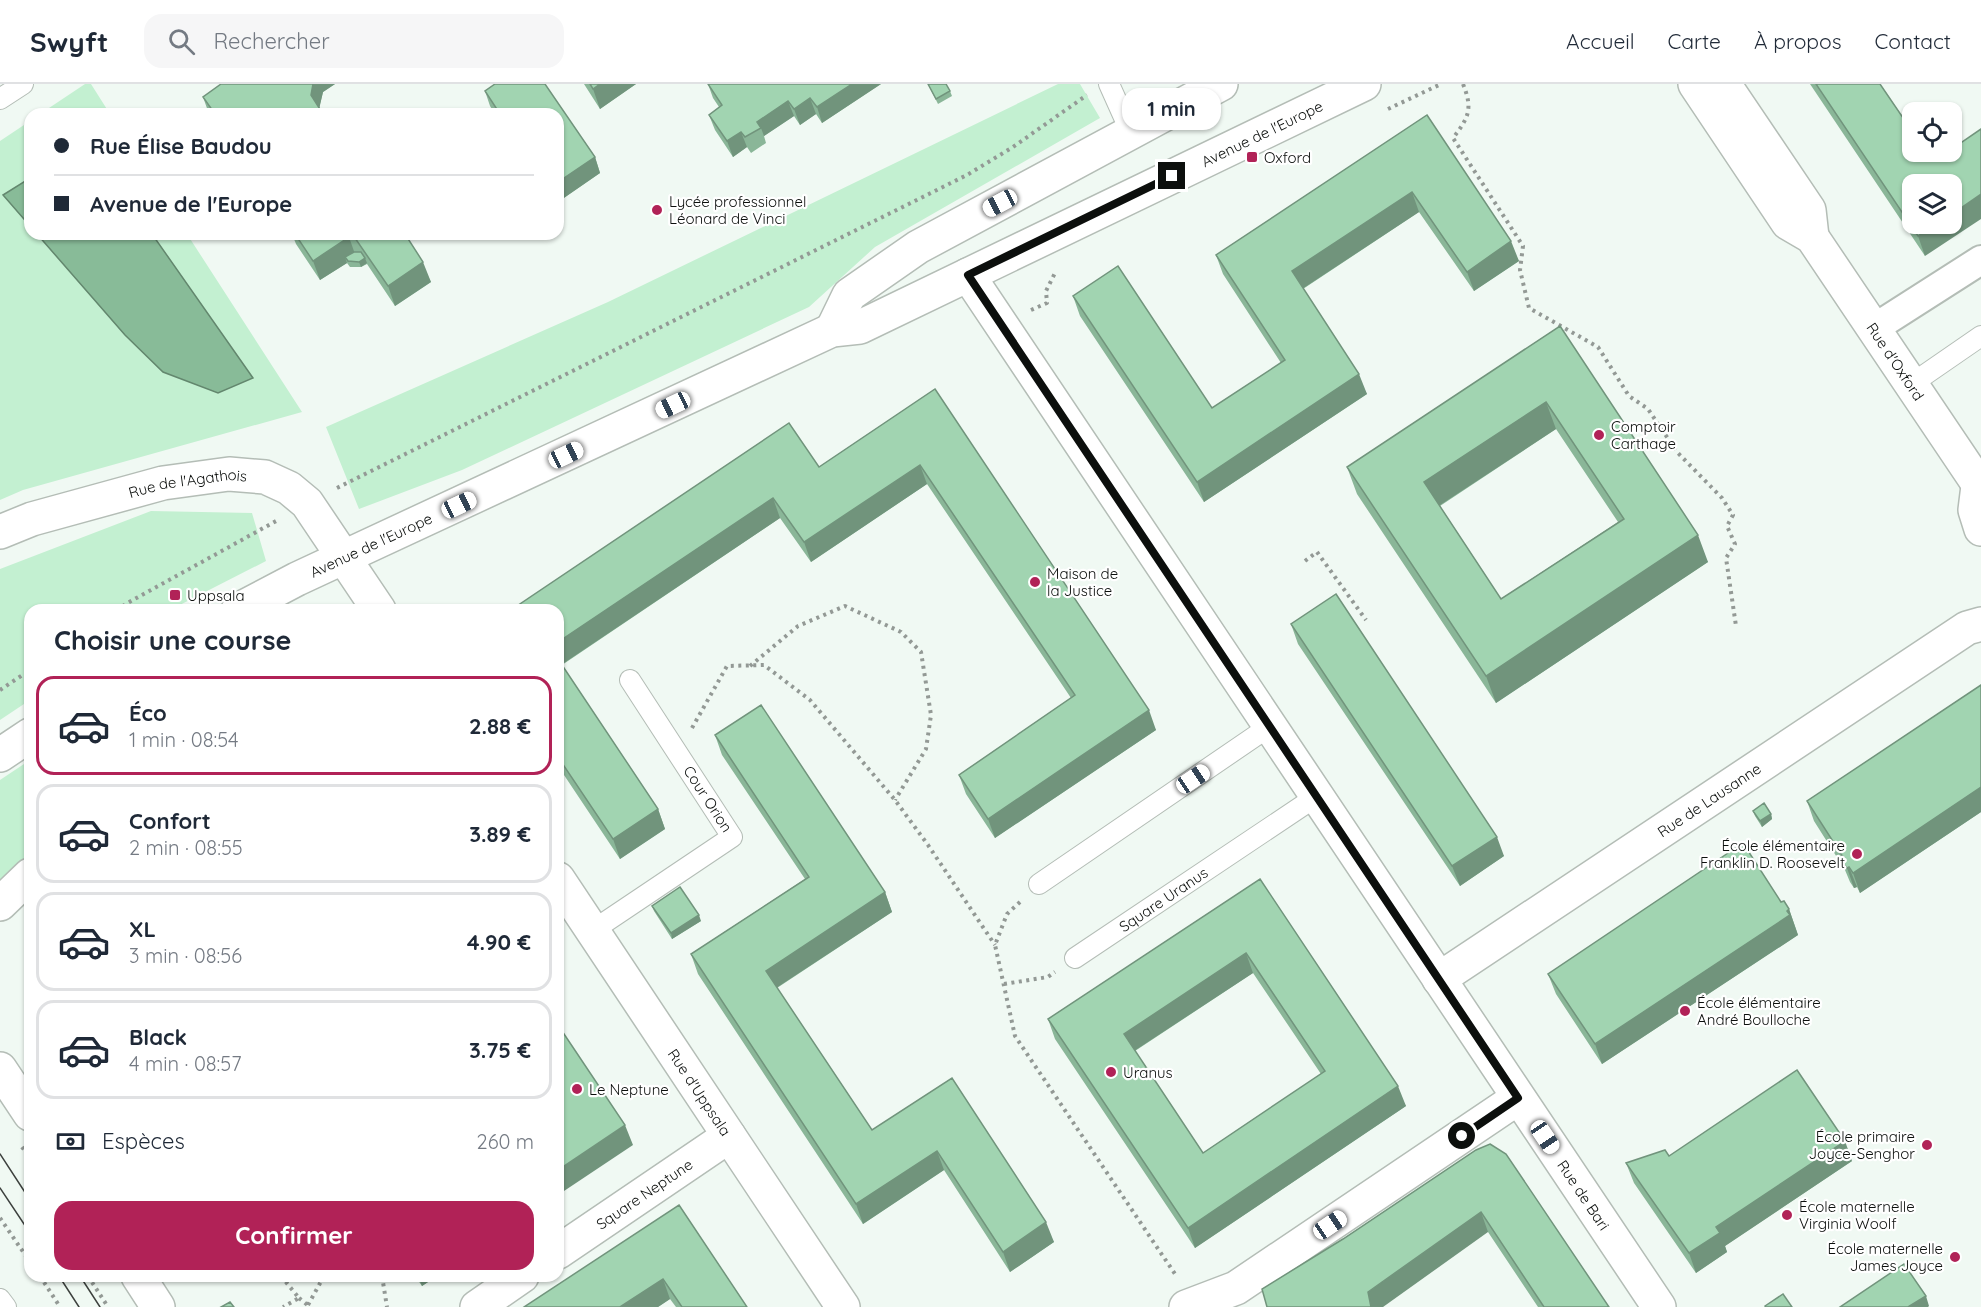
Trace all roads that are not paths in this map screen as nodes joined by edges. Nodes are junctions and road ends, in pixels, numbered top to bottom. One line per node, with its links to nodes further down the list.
1 (23, 84): 6 (lane)
2 (1221, 84): 7 (street)
3 (1364, 84): 10 (street, Avenue de l'Europe)
4 (1719, 85): 11 (street, Rue d'Oxford)
5 (1102, 87): 7 (lane)
6 (0, 99)
7 (1131, 133): 8 (street)
8 (1062, 170): 10 (street, Rue de Bari); 12 (street)
9 (1981, 260): 11 (street)
10 (968, 275): 12 (street, Avenue de l'Europe); 23 (street, Rue de Bari)
11 (1873, 329): 14 (street, Rue d'Oxford)
12 (832, 330): 18 (street, Avenue de l'Europe)
13 (1981, 336): 14 (lane)
14 (1911, 385): 15 (street, Rue d'Oxford)
15 (1980, 487): 16 (street, Rue d'Oxford)
16 (1981, 529)
17 (0, 532): 18 (street, Rue de l'Agathois)
18 (345, 558): 19 (street, Avenue de l'Europe); 20 (street)
19 (249, 604)
20 (372, 604)
21 (1981, 624): 33 (street, Rue de Lausanne)
22 (630, 680): 31 (lane, Cour Orion)
23 (1270, 726): 26 (street, Rue de Bari); 28 (lane)
24 (24, 739): 25 (street)
25 (0, 755)
26 (1317, 796): 32 (lane, Square Uranus); 33 (street, Rue de Bari)
27 (24, 881): 30 (street)
28 (1039, 884)
29 (564, 888): 31 (street, Rue d'Uppsala)
30 (0, 904)
31 (592, 931): 37 (street, Rue d'Uppsala)
32 (1075, 958)
33 (1439, 979): 35 (street, Rue de Bari)
34 (1, 1072): 36 (street)
35 (1518, 1098): 42 (street); 47 (street, Rue de Bari)
36 (24, 1105)
37 (729, 1136): 38 (street, Square Neptune); 46 (street, Rue d'Uppsala)
38 (564, 1248)
39 (142, 1282): 44 (street)
40 (513, 1282): 45 (street)
41 (0, 1299): 43 (lane)
42 (1191, 1306)
43 (6, 1307)
44 (158, 1307)
45 (477, 1307)
46 (843, 1307)
47 (1659, 1307)

